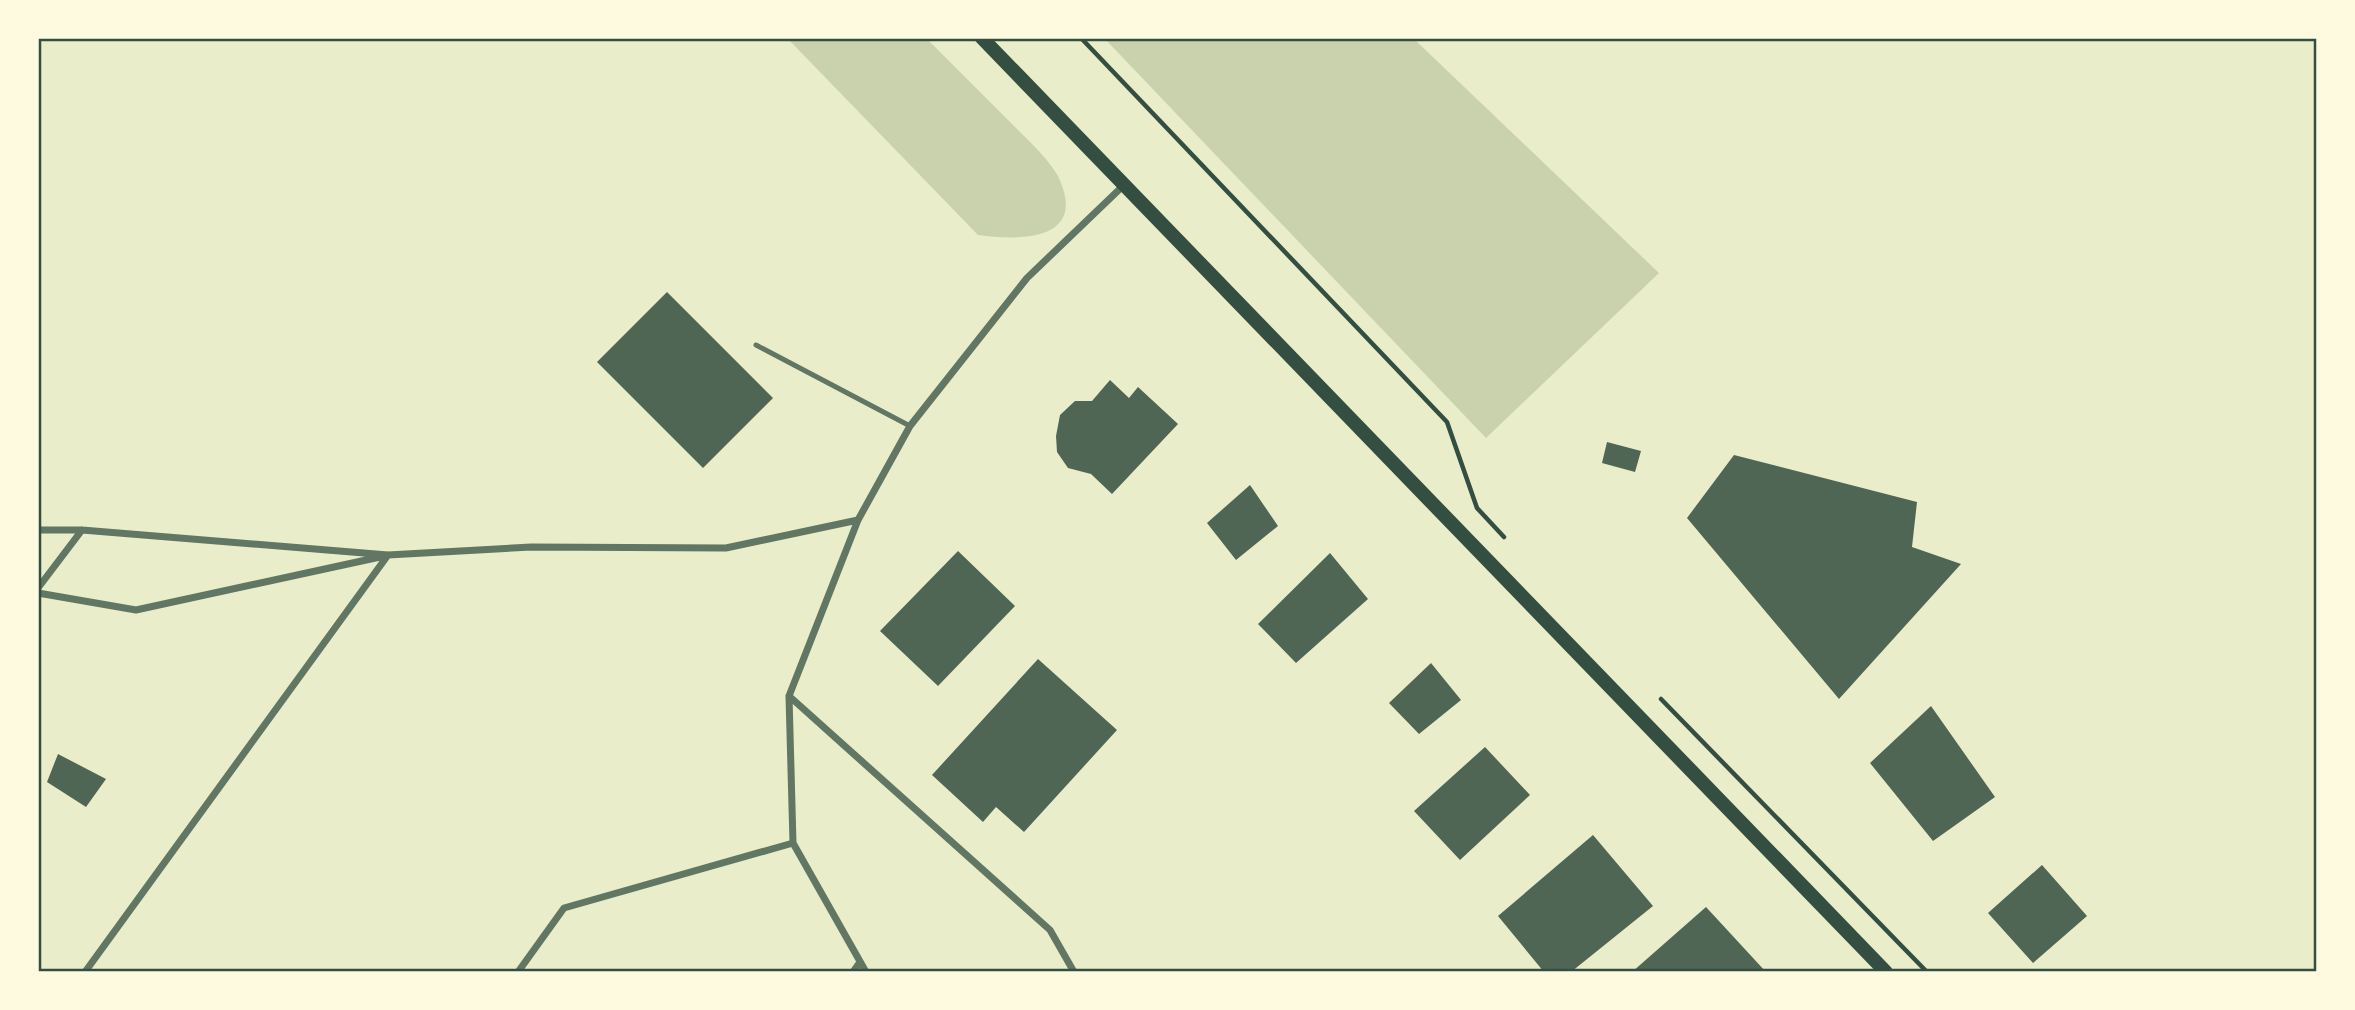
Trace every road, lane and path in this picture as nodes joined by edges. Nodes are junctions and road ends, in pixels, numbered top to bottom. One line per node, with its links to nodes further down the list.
1 (982, 38): 3 (main road)
2 (1082, 38): 9 (path)
3 (1125, 184): 5 (street); 21 (main road)
4 (756, 345): 5 (lane)
5 (910, 426): 6 (street)
6 (858, 520): 10 (street); 12 (street)
7 (38, 530): 8 (street)
8 (82, 530): 10 (street); 11 (street)
9 (1512, 545)
10 (388, 555): 11 (street); 16 (street)
11 (38, 591)
12 (789, 696): 14 (street); 20 (street)
13 (1660, 698): 22 (path)
14 (793, 843): 15 (street); 17 (street)
15 (860, 962): 18 (street); 19 (street)
16 (85, 971)
17 (518, 971)
18 (853, 971)
19 (866, 971)
20 (1074, 971)
21 (1886, 971)
22 (1927, 971)

